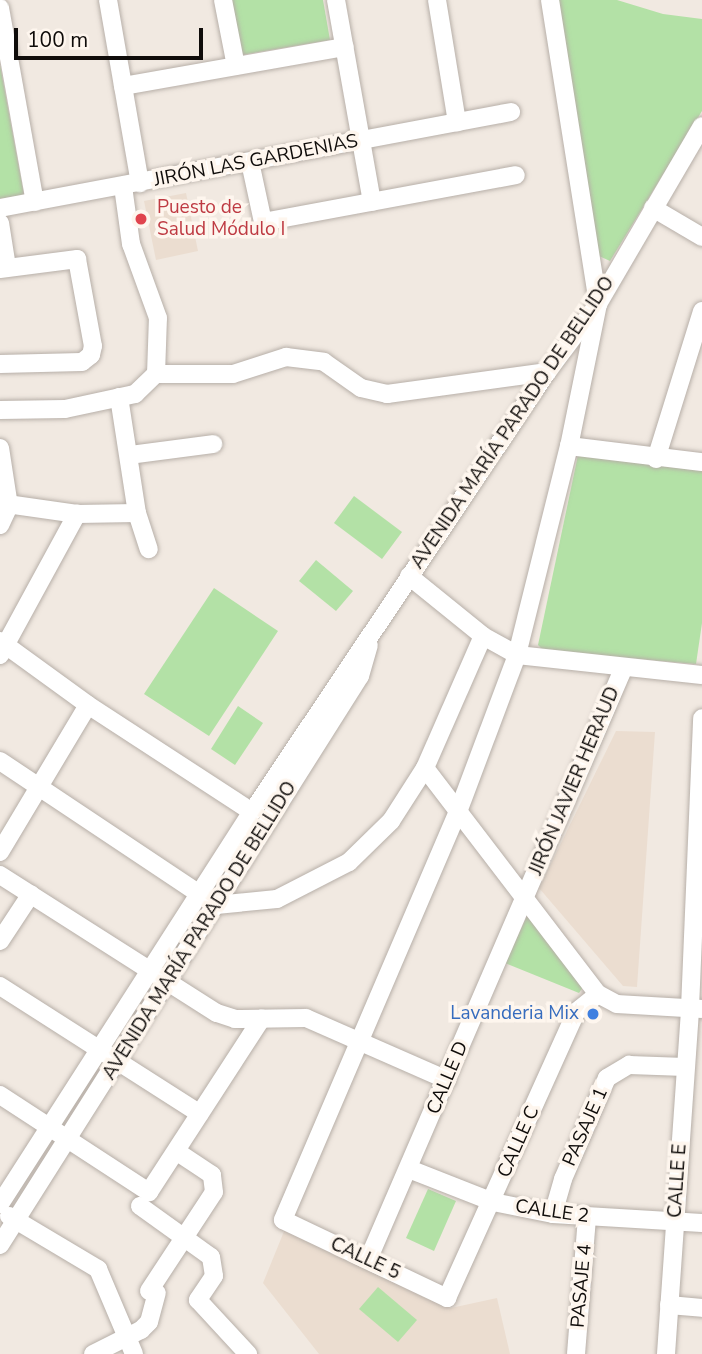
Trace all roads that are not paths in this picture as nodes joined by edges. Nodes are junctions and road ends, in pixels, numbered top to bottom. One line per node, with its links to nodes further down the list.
1 (108, 0): 9 (street)
2 (223, 0): 8 (street)
3 (336, 0): 7 (street)
4 (437, 0): 11 (street)
5 (550, 0): 24 (street)
6 (0, 8): 17 (street)
7 (345, 47): 8 (street); 13 (street)
8 (236, 66): 9 (street)
9 (123, 86): 16 (street)
10 (511, 112): 11 (street, JIRÓN LAS GARDENIAS)
11 (457, 122): 13 (street, JIRÓN LAS GARDENIAS)
12 (702, 126): 20 (street, AVENIDA MARÍA PARADO DE BELLIDO)
13 (361, 141): 14 (street, JIRÓN LAS GARDENIAS); 18 (street)
14 (250, 162): 16 (street, JIRÓN LAS GARDENIAS); 18 (street)
15 (516, 175): 18 (street)
16 (132, 185): 17 (street, JIRÓN LAS GARDENIAS); 28 (street)
17 (35, 202): 19 (street, JIRÓN LAS GARDENIAS)
18 (372, 202)
19 (0, 208)
20 (653, 208): 22 (street); 24 (street, AVENIDA MARÍA PARADO DE BELLIDO)
21 (0, 223): 23 (street)
22 (702, 237)
23 (4, 268): 26 (street)
24 (598, 304): 27 (street, AVENIDA MARÍA PARADO DE BELLIDO); 32 (street)
25 (702, 311): 35 (street)
26 (0, 364)
27 (547, 372): 28 (street); 42 (street, AVENIDA MARÍA PARADO DE BELLIDO)
28 (156, 374): 29 (street)
29 (119, 397): 30 (street); 34 (street)
30 (0, 410)
31 (213, 444): 34 (street)
32 (569, 446): 35 (street); 46 (street)
33 (0, 448): 37 (street)
34 (130, 455): 38 (street)
35 (656, 459): 36 (street)
36 (702, 462)
37 (5, 505): 39 (street); 40 (street)
38 (136, 513): 39 (street); 41 (street)
39 (77, 514): 45 (street)
40 (0, 525)
41 (149, 549)
42 (408, 576): 43 (street, AVENIDA MARÍA PARADO DE BELLIDO); 44 (street)
43 (386, 610): 55 (street, AVENIDA MARÍA PARADO DE BELLIDO); 62 (street, AVENIDA MARÍA PARADO DE BELLIDO)
44 (483, 636): 46 (street); 52 (street)
45 (2, 647): 49 (street)
46 (517, 655): 47 (street); 54 (street)
47 (624, 667): 48 (street); 61 (street, JIRÓN JAVIER HERAUD)
48 (702, 675)
49 (88, 705): 53 (street); 55 (street)
50 (702, 718): 58 (street, CALLE E)
51 (0, 761): 53 (street)
52 (425, 768): 54 (street); 62 (street)
53 (40, 786): 56 (street); 60 (street)
54 (459, 809): 61 (street); 70 (street)
55 (252, 811): 60 (street, AVENIDA MARÍA PARADO DE BELLIDO)
56 (0, 852)
57 (0, 874): 59 (street)
58 (698, 886): 68 (street, CALLE E)
59 (31, 894): 63 (street); 64 (street)
60 (197, 894): 62 (street); 64 (street, AVENIDA MARÍA PARADO DE BELLIDO)
61 (526, 895): 67 (street); 74 (street, CALLE D)
62 (216, 905): 65 (street, AVENIDA MARÍA PARADO DE BELLIDO)
63 (0, 941)
64 (149, 970): 65 (street); 71 (street, AVENIDA MARÍA PARADO DE BELLIDO)
65 (168, 982): 69 (street); 72 (street, AVENIDA MARÍA PARADO DE BELLIDO)
66 (0, 986): 71 (street)
67 (598, 994): 68 (street); 82 (street, CALLE C)
68 (696, 1009): 73 (street, CALLE E)
69 (262, 1018): 70 (street); 76 (street)
70 (359, 1040): 74 (street); 92 (street, CALLE 5)
71 (99, 1049): 72 (street); 77 (street, AVENIDA MARÍA PARADO DE BELLIDO)
72 (118, 1062): 76 (street); 78 (street, AVENIDA MARÍA PARADO DE BELLIDO)
73 (685, 1067): 85 (street, PASAJE 1); 88 (street, CALLE E)
74 (447, 1080): 80 (street, CALLE D)
75 (0, 1095): 77 (street)
76 (200, 1114): 79 (street)
77 (49, 1126): 78 (street); 83 (street, AVENIDA MARÍA PARADO DE BELLIDO)
78 (69, 1140): 81 (street); 87 (street, AVENIDA MARÍA PARADO DE BELLIDO)
79 (176, 1151): 81 (street); 90 (street)
80 (409, 1169): 82 (street, CALLE 2); 92 (street, CALLE D)
81 (144, 1199): 90 (street)
82 (493, 1202): 85 (street, CALLE 2); 93 (street, CALLE C)
83 (0, 1204)
84 (0, 1210): 87 (street)
85 (553, 1214): 86 (street, CALLE 2)
86 (587, 1218): 88 (street, CALLE 2); 99 (street, PASAJE 4)
87 (18, 1221): 91 (street, AVENIDA MARÍA PARADO DE BELLIDO); 96 (street)
88 (675, 1222): 89 (street, CALLE 2); 94 (street, CALLE E)
89 (702, 1223)
90 (185, 1237): 96 (street); 98 (street)
91 (0, 1245)
92 (368, 1260): 93 (street, CALLE 5)
93 (447, 1298)
94 (669, 1306): 95 (street); 100 (street, CALLE E)
95 (702, 1308)
96 (130, 1346): 97 (street)
97 (93, 1354)
98 (248, 1354)
99 (576, 1354)
100 (666, 1354)

